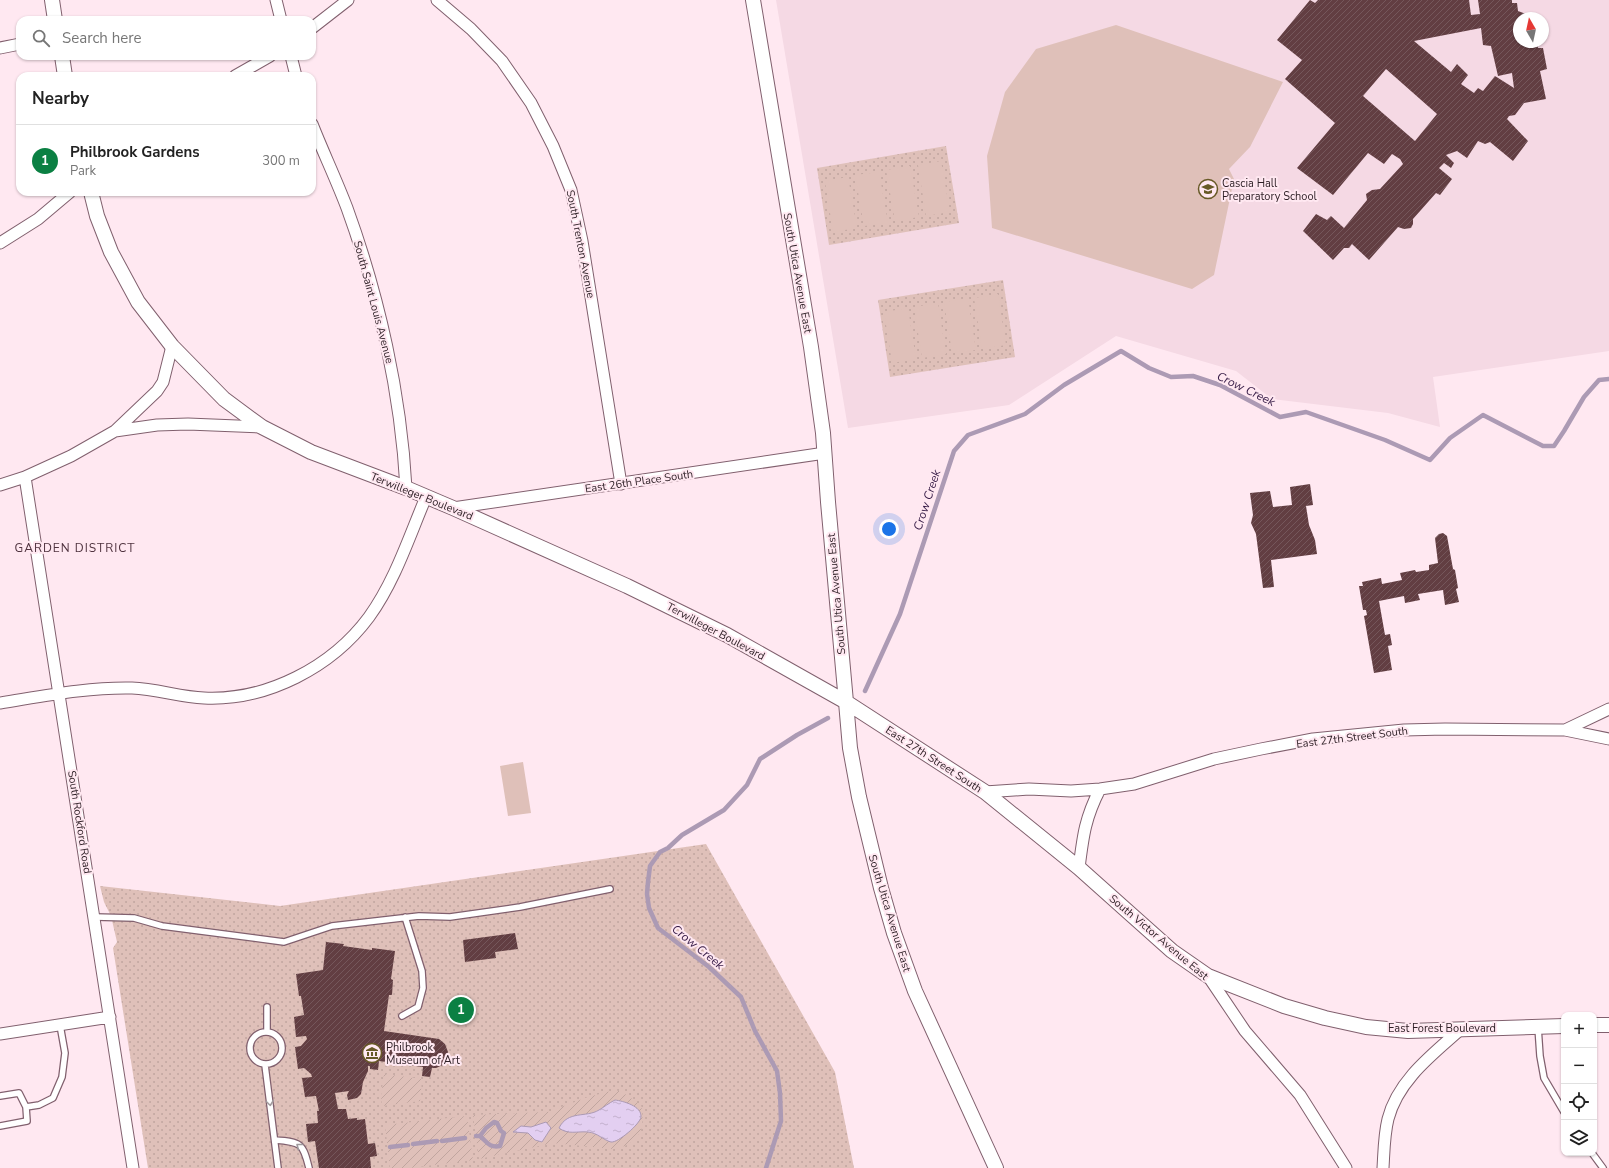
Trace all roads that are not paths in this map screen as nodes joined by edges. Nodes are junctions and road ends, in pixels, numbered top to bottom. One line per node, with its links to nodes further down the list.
1 (52, 0): 6 (street)
2 (276, 0): 7 (street)
3 (348, 0): 8 (street)
4 (437, 0): 26 (street, South Trenton Avenue)
5 (752, 0): 24 (street, South Utica Avenue East)
6 (54, 16)
7 (280, 16)
8 (316, 25)
9 (16, 45): 10 (street)
10 (0, 48)
11 (63, 60): 14 (street)
12 (263, 60): 15 (street)
13 (292, 60): 16 (street)
14 (64, 72)
15 (242, 72)
16 (295, 72)
17 (316, 133): 28 (street, South Saint Louis Avenue)
18 (65, 196): 20 (street)
19 (92, 196): 21 (street, Terwilleger Boulevard)
20 (0, 243)
21 (172, 346): 22 (street, Terwilleger Boulevard); 23 (street)
22 (262, 427): 23 (street); 28 (street, Terwilleger Boulevard)
23 (114, 431): 25 (street)
24 (825, 453): 26 (street, East 26th Place South); 32 (street, South Utica Avenue East)
25 (25, 477): 27 (street); 31 (street, South Rockford Road)
26 (621, 484): 30 (street, East 26th Place South)
27 (0, 485)
28 (406, 488): 29 (street, Terwilleger Boulevard)
29 (426, 496): 30 (street, Terwilleger Boulevard); 31 (street)
30 (452, 508): 32 (street, Terwilleger Boulevard)
31 (59, 694): 33 (street); 41 (street, South Rockford Road)
32 (846, 702): 38 (street, East 27th Street South); 65 (street, South Utica Avenue East)
33 (0, 703)
34 (1609, 709): 35 (street)
35 (1565, 730): 36 (street, East 27th Street South); 37 (street, East 27th Street South)
36 (1609, 739)
37 (1100, 790): 38 (street, East 27th Street South); 39 (street)
38 (985, 792): 39 (street, South Victor Avenue East)
39 (1079, 868): 43 (street, South Victor Avenue East)
40 (610, 889): 42 (lane)
41 (95, 917): 42 (lane); 46 (street, South Rockford Road)
42 (405, 917): 45 (lane)
43 (1208, 976): 52 (street, East Forest Boulevard); 66 (street, South Victor Avenue East)
44 (267, 1007): 53 (lane)
45 (402, 1016)
46 (110, 1017): 47 (street); 62 (street, South Rockford Road)
47 (60, 1025): 54 (street); 57 (lane)
48 (1609, 1025): 50 (street)
49 (1561, 1026): 51 (street, East Forest Boulevard)
50 (1597, 1026)
51 (1538, 1027): 52 (street, East Forest Boulevard); 58 (lane)
52 (1461, 1029): 67 (street)
53 (267, 1032): 55 (lane); 55 (lane)
54 (0, 1034)
55 (265, 1065): 60 (lane, one-way to 60)
56 (0, 1096): 57 (lane)
57 (26, 1107): 59 (lane)
58 (1561, 1107)
59 (0, 1126)
60 (275, 1140): 63 (lane); 64 (lane, one-way to 60)
61 (1594, 1156): 68 (lane)
62 (133, 1168)
63 (278, 1168)
64 (309, 1168)
65 (996, 1168)
66 (1346, 1168)
67 (1383, 1168)
68 (1603, 1168)

